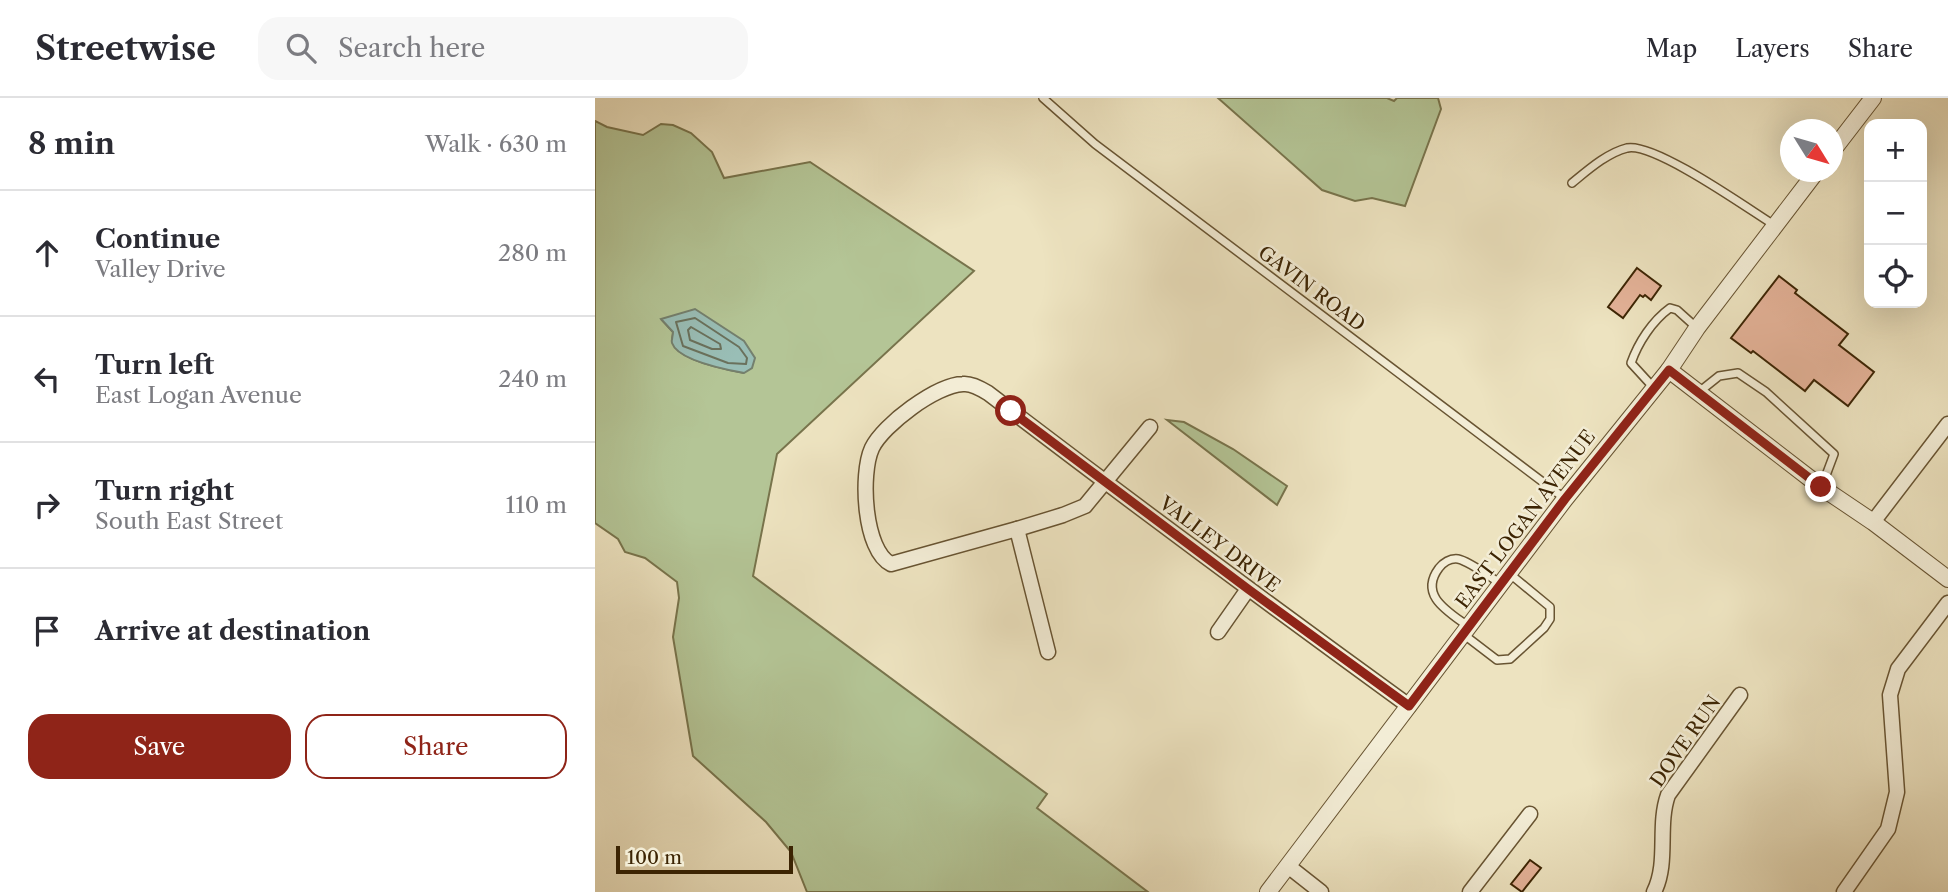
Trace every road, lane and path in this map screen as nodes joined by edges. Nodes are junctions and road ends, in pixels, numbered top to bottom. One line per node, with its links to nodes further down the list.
1 (1043, 98): 15 (lane, GAVIN ROAD)
2 (1873, 98): 3 (street)
3 (1843, 136)
4 (1808, 182): 6 (street, EAST LOGAN AVENUE)
5 (1572, 183): 6 (lane)
6 (1775, 226): 7 (street, EAST LOGAN AVENUE)
7 (1697, 328): 8 (street, EAST LOGAN AVENUE); 9 (lane)
8 (1669, 370): 9 (street, EAST LOGAN AVENUE); 10 (street)
9 (1653, 387): 15 (street, EAST LOGAN AVENUE)
10 (1698, 393): 14 (street); 14 (lane)
11 (1948, 424): 16 (street)
12 (1150, 427): 13 (street)
13 (1106, 483): 17 (street); 17 (street, VALLEY DRIVE); 20 (street, VALLEY DRIVE)
14 (1821, 487): 16 (street)
15 (1565, 499): 18 (street, EAST LOGAN AVENUE)
16 (1873, 522): 19 (street)
17 (1017, 529): 24 (street)
18 (1505, 579): 22 (street, EAST LOGAN AVENUE); 22 (lane); 22 (lane)
19 (1948, 579)
20 (1248, 589): 23 (street); 26 (street, VALLEY DRIVE)
21 (1948, 603): 33 (street)
22 (1466, 631): 26 (street, EAST LOGAN AVENUE)
23 (1218, 632)
24 (1048, 652)
25 (1740, 695): 32 (street, DOVE RUN)
26 (1409, 706): 28 (street, EAST LOGAN AVENUE)
27 (1530, 814): 31 (street)
28 (1288, 866): 29 (street, EAST LOGAN AVENUE); 30 (street)
29 (1268, 892)
30 (1321, 892)
31 (1470, 892)
32 (1654, 892)
33 (1844, 892)

